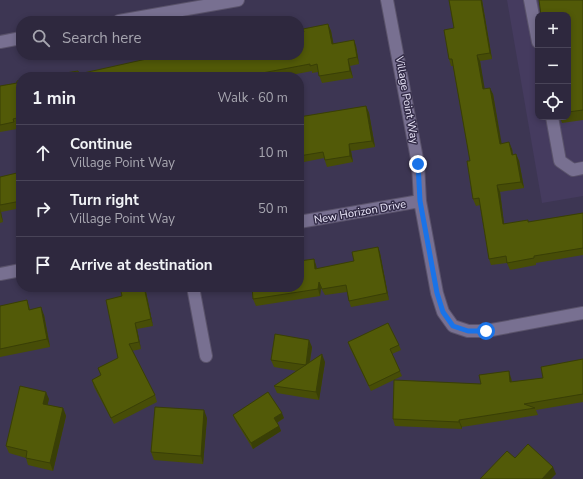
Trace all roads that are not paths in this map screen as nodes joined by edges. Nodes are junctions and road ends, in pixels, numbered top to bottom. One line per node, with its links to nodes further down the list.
1 (238, 0): 4 (street)
2 (388, 0): 10 (street, Village Point Way)
3 (530, 0): 5 (street)
4 (147, 16)
5 (535, 26)
6 (16, 39): 7 (street)
7 (0, 42)
8 (553, 120): 9 (street)
9 (583, 168)
10 (420, 201): 11 (street, New Horizon Drive); 15 (street, Village Point Way)
11 (304, 221)
12 (16, 271): 13 (street)
13 (0, 274)
14 (194, 292): 16 (street)
15 (583, 313)
16 (206, 356)

